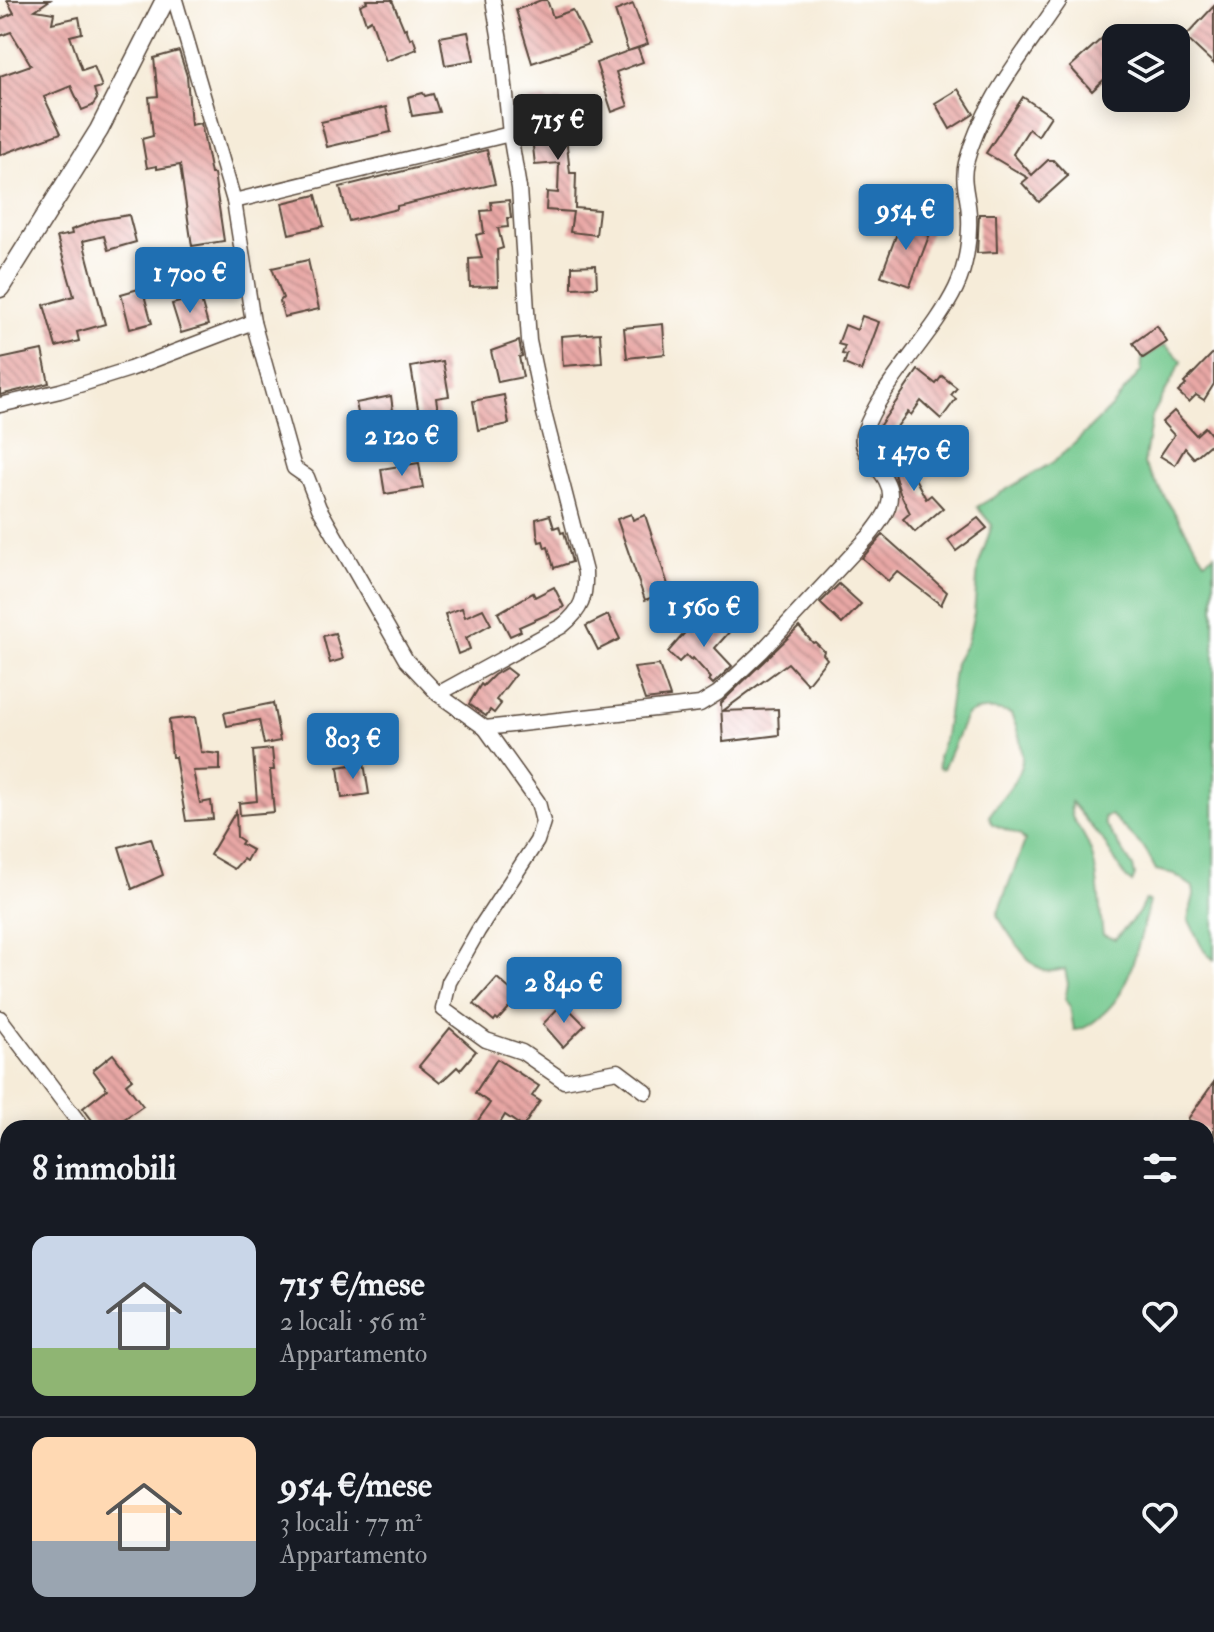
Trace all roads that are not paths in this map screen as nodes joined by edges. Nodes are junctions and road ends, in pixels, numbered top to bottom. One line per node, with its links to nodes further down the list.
1 (165, 0): 7 (street)
2 (175, 0): 6 (street)
3 (493, 0): 5 (street)
4 (1060, 0): 11 (street)
5 (510, 134): 6 (street); 10 (street)
6 (234, 201): 8 (street)
7 (0, 288)
8 (253, 322): 9 (street); 10 (street)
9 (0, 405)
10 (438, 694): 11 (street)
11 (485, 728): 13 (street)
12 (0, 1018): 14 (street)
13 (646, 1092)
14 (77, 1120)

